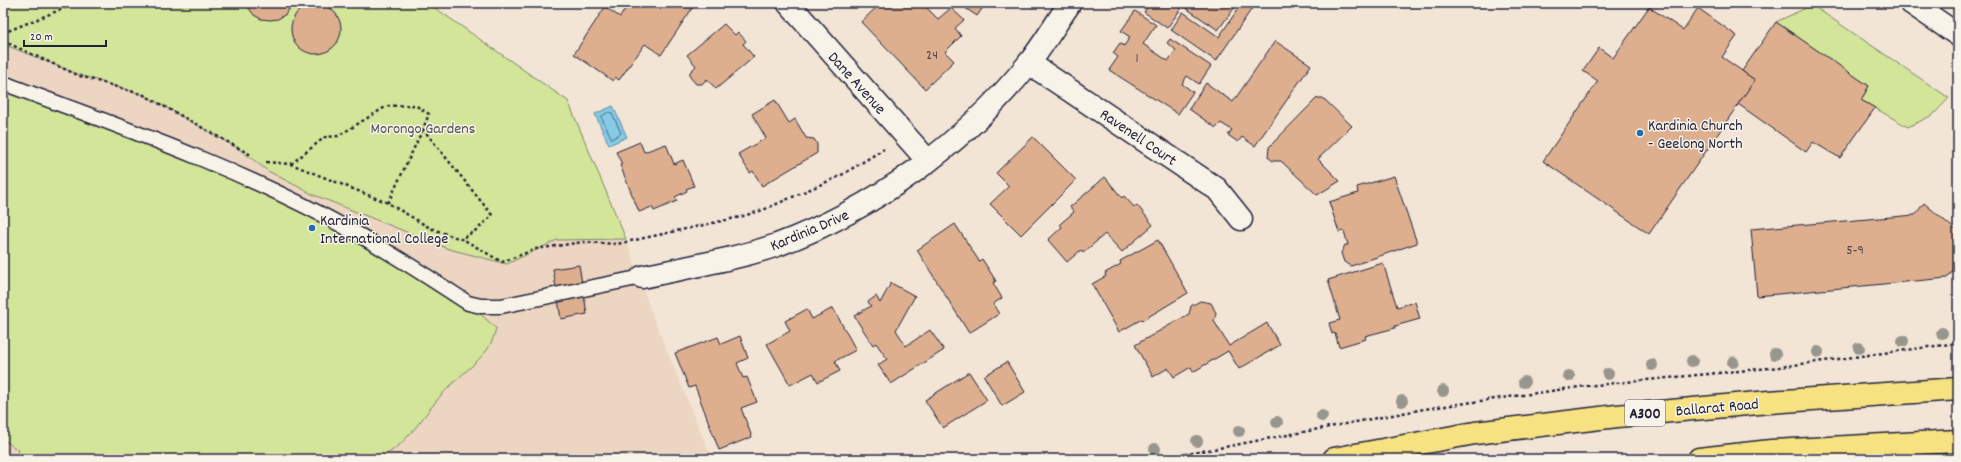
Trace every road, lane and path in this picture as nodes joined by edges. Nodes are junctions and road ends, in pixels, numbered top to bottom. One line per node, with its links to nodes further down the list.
1 (76, 3): 5 (path)
2 (788, 3): 13 (street, Dane Avenue)
3 (1070, 3): 8 (street, Kardinia Drive)
4 (1911, 3): 6 (street)
5 (3, 33)
6 (1958, 35)
7 (3, 41): 12 (path)
8 (1029, 63): 13 (street, Kardinia Drive); 17 (street, Ravenell Court)
9 (3, 83): 19 (lane, Kardinia Drive)
10 (423, 129): 15 (path); 16 (path); 18 (path)
11 (884, 149): 18 (path)
12 (252, 155)
13 (928, 161): 19 (street, Kardinia Drive)
14 (264, 162): 15 (path)
15 (291, 164): 16 (path)
16 (388, 203): 18 (path)
17 (1241, 219)
18 (461, 239)
19 (642, 277)
20 (1958, 343): 23 (path)
21 (1958, 389): 24 (highway, Ballarat Road / A300)
22 (1958, 441): 25 (highway)
23 (1161, 459)
24 (1334, 459)
25 (1699, 459)

